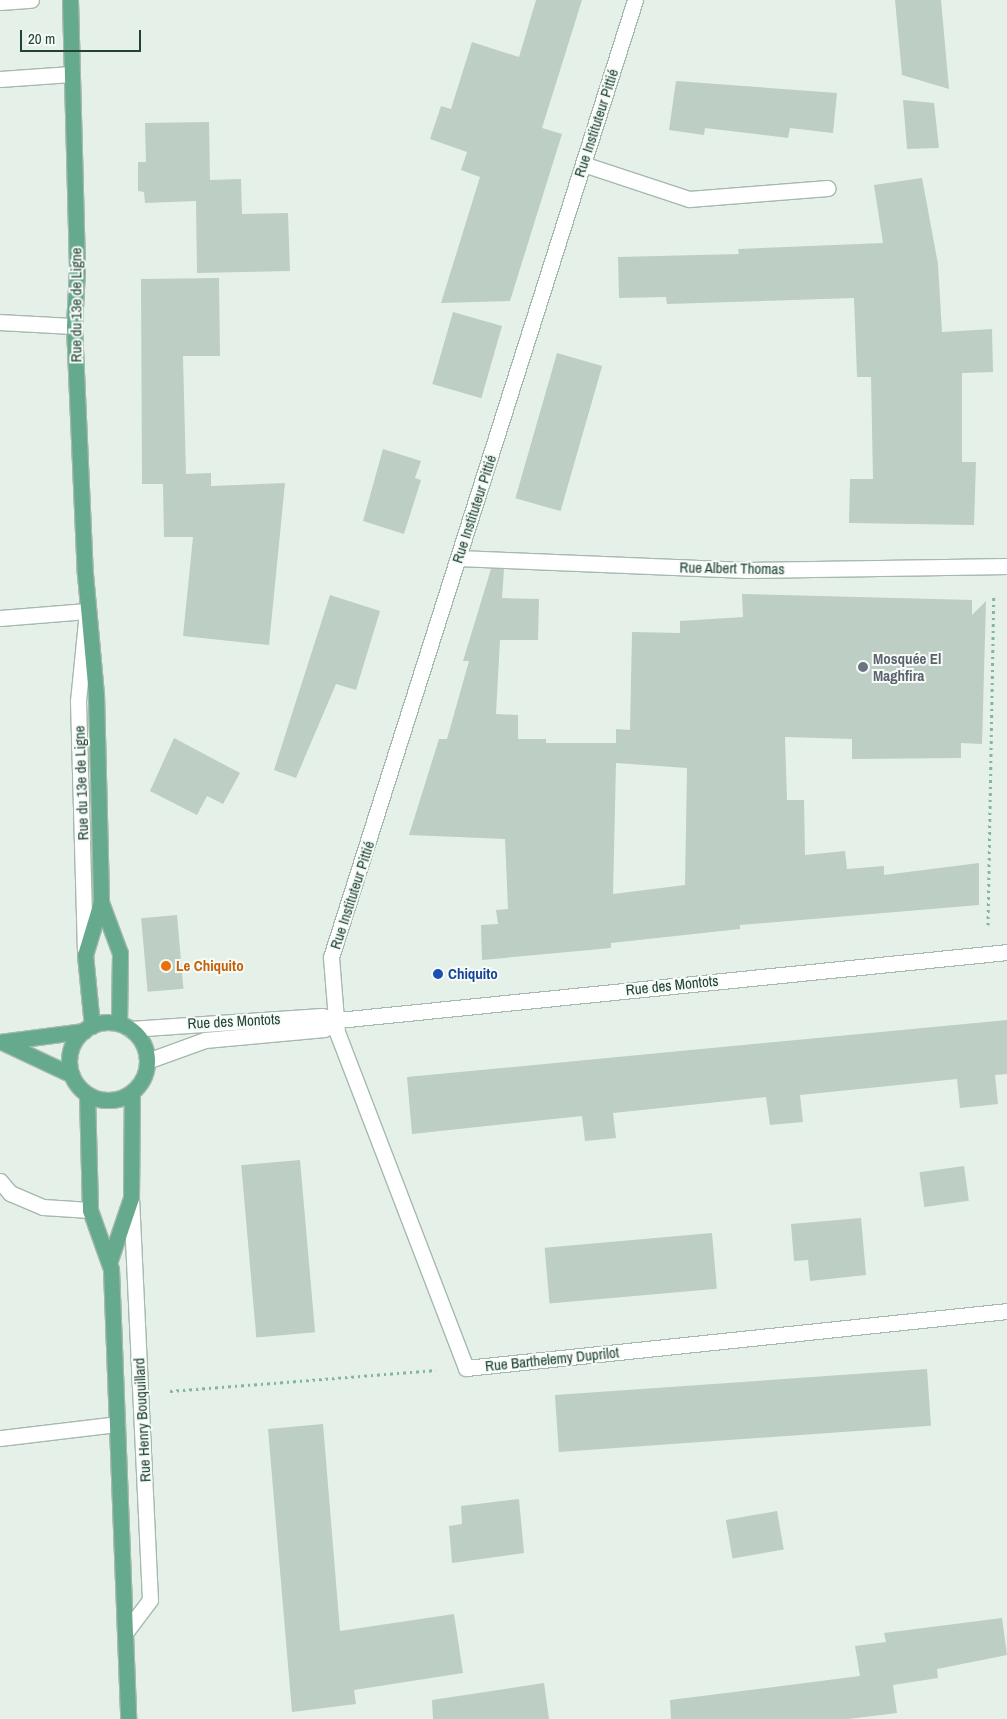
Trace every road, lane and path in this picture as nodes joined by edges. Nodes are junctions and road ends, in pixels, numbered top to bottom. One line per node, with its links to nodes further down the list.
1 (31, 0): 4 (street)
2 (70, 0): 5 (main road, Rue du 13e de Ligne)
3 (635, 0): 7 (street, Rue Instituteur Pittié)
4 (0, 2)
5 (71, 74): 6 (street); 10 (main road, Rue du 13e de Ligne)
6 (0, 79)
7 (583, 164): 8 (street); 11 (street, Rue Instituteur Pittié)
8 (828, 188)
9 (0, 322): 10 (street)
10 (74, 326): 13 (main road, Rue du 13e de Ligne)
11 (458, 558): 12 (street, Rue Albert Thomas); 19 (street, Rue Instituteur Pittié)
12 (1001, 566): 17 (path)
13 (87, 611): 14 (street); 15 (main road, Rue du 13e de Ligne); 18 (street, Rue du 13e de Ligne)
14 (0, 618)
15 (101, 902): 18 (main road, Rue du 13e de Ligne); 20 (main road, Rue du 13e de Ligne)
16 (1007, 952): 17 (street, Rue des Montots)
17 (987, 954): 19 (street, Rue des Montots)
18 (85, 955): 21 (main road, Rue du 13e de Ligne)
19 (338, 1020): 20 (street, Rue des Montots); 23 (street, Rue des Montots); 32 (street, Rue Barthelemy Duprilot)
20 (124, 1026): 21 (main road); 23 (main road)
21 (88, 1028): 22 (main road); 24 (main road)
22 (1, 1042): 24 (main road)
23 (147, 1061): 25 (main road)
24 (72, 1076): 26 (main road)
25 (132, 1093): 26 (main road); 28 (main road, Rue Henry Bouquillard)
26 (86, 1094): 29 (main road, Rue Henry Bouquillard)
27 (0, 1182): 29 (street)
28 (131, 1198): 30 (main road, Rue Henry Bouquillard); 33 (street, Rue Henry Bouquillard)
29 (90, 1210): 30 (main road, Rue Henry Bouquillard)
30 (110, 1260): 34 (main road, Rue Henry Bouquillard)
31 (1007, 1311): 32 (street, Rue Barthelemy Duprilot)
32 (466, 1368): 33 (path)
33 (140, 1393): 36 (street, Rue Henry Bouquillard)
34 (117, 1424): 35 (street); 36 (main road, Rue Henry Bouquillard)
35 (0, 1438)
36 (125, 1633): 37 (main road, Rue Henry Bouquillard)
37 (128, 1719)

